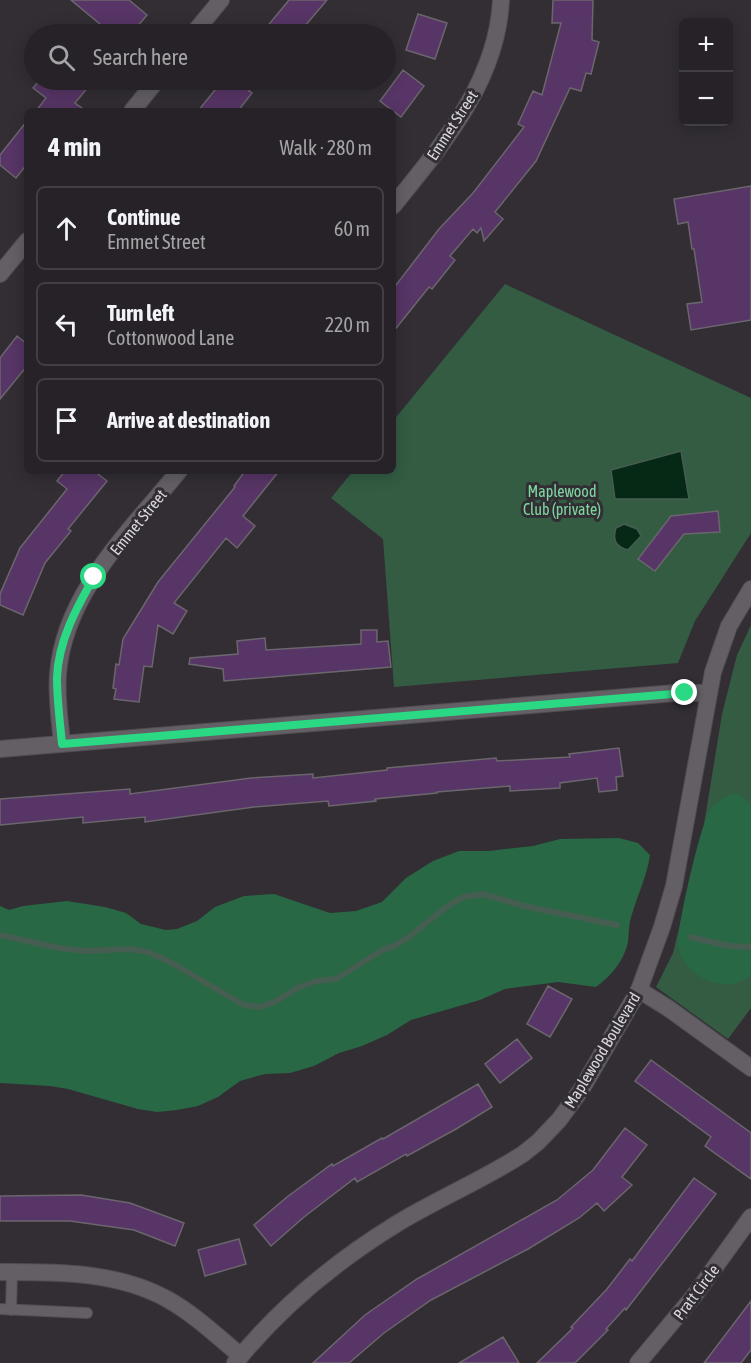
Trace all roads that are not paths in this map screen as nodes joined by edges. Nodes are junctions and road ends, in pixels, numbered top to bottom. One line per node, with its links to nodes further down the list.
1 (221, 0): 3 (street)
2 (501, 0): 6 (street, Emmet Street)
3 (201, 24)
4 (149, 90): 5 (street)
5 (134, 108)
6 (396, 202)
7 (24, 245): 8 (street)
8 (0, 274)
9 (177, 474): 12 (street, Emmet Street)
10 (751, 589): 11 (street, Maplewood Boulevard)
11 (708, 693): 12 (street); 14 (street, Maplewood Boulevard)
12 (62, 744): 13 (street)
13 (0, 749)
14 (639, 990): 15 (street); 20 (street, Maplewood Boulevard)
15 (751, 1068)
16 (751, 1217): 21 (street, Pratt Circle)
17 (6, 1272): 18 (lane); 20 (street)
18 (6, 1310): 19 (lane)
19 (87, 1313)
20 (238, 1359)
21 (638, 1363)

